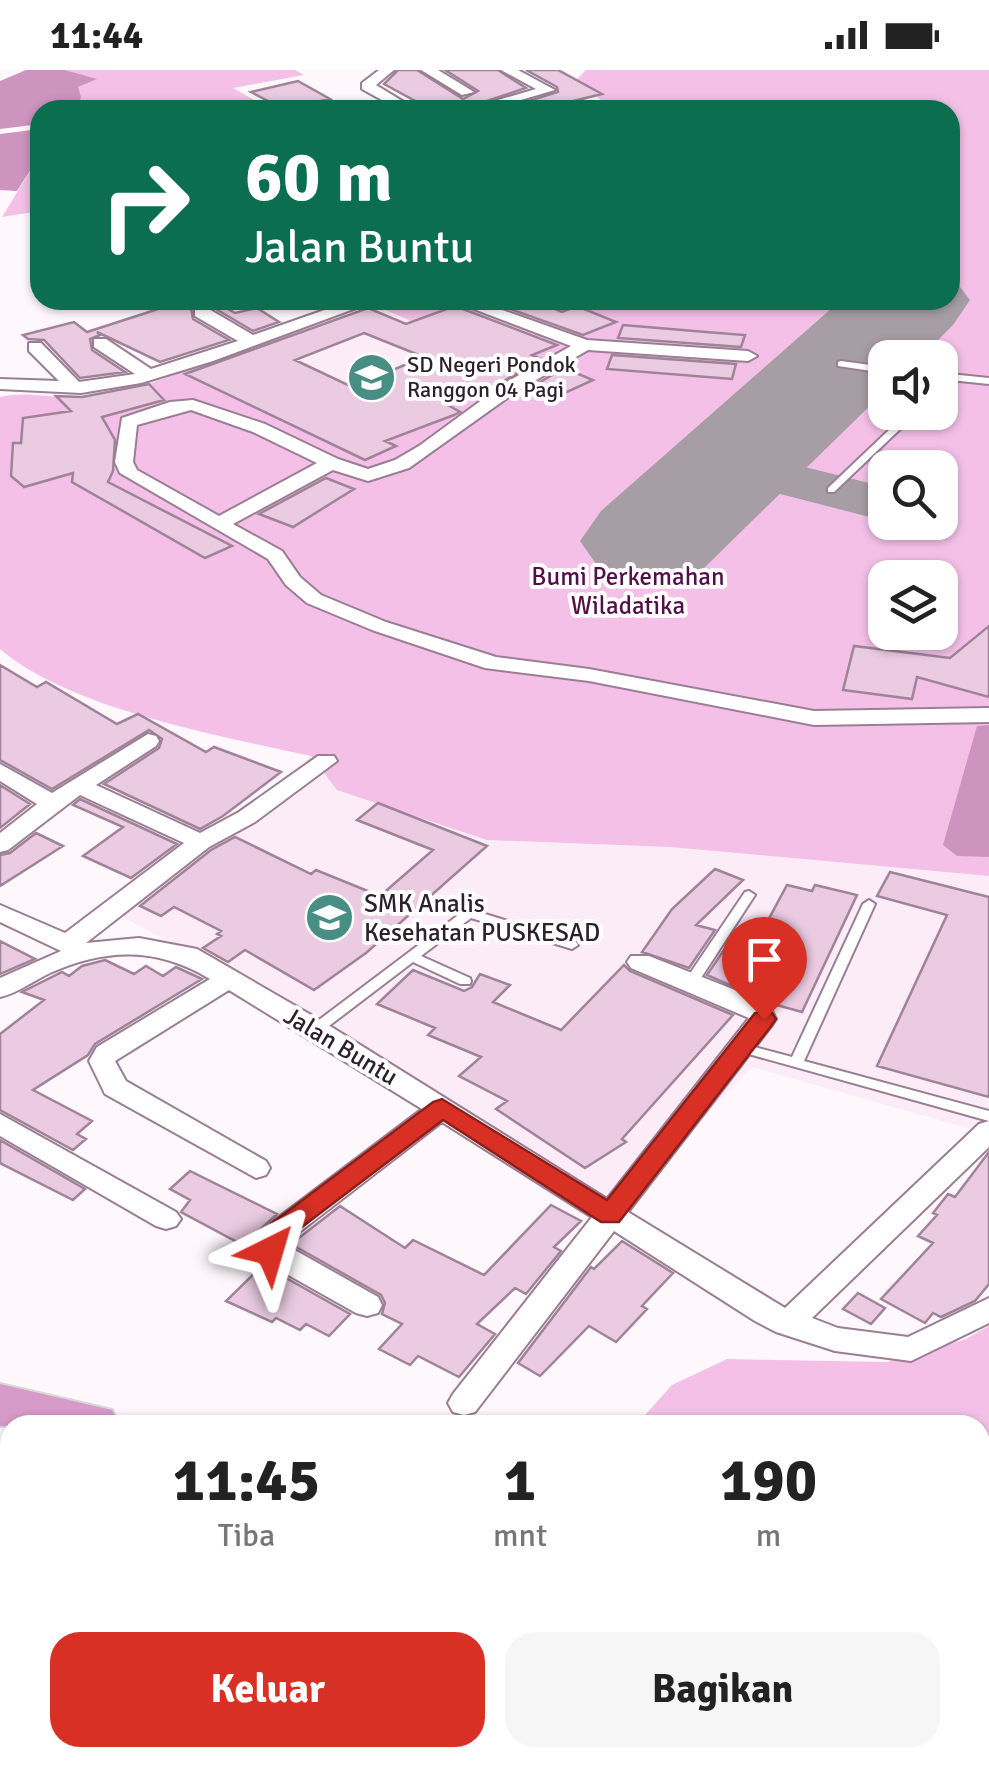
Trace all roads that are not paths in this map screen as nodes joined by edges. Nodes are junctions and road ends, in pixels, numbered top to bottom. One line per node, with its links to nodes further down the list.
1 (386, 70): 5 (street)
2 (428, 70): 4 (street)
3 (508, 70): 6 (street)
4 (467, 92)
5 (392, 100)
6 (509, 100)
7 (334, 310): 10 (street)
8 (486, 310): 12 (street)
9 (201, 312): 10 (street)
10 (252, 342): 17 (street)
11 (100, 343): 17 (street)
12 (585, 345): 14 (street); 23 (street)
13 (35, 347): 21 (street)
14 (748, 356)
15 (842, 364): 16 (lane)
16 (868, 368)
17 (148, 376): 21 (street)
18 (958, 378): 19 (lane)
19 (989, 381)
20 (0, 384): 21 (street)
21 (74, 386)
22 (895, 430): 24 (lane)
23 (332, 463): 25 (street); 25 (street)
24 (831, 490)
25 (220, 524): 26 (street)
26 (989, 715)
27 (148, 741): 30 (street)
28 (326, 761): 32 (street)
29 (0, 771): 31 (street)
30 (81, 786): 31 (street); 32 (street)
31 (52, 803): 33 (street)
32 (201, 842): 38 (street)
33 (0, 845)
34 (749, 895): 43 (lane)
35 (869, 904): 47 (lane)
36 (0, 913): 38 (street)
37 (572, 946): 39 (lane)
38 (76, 947): 41 (street, Jalan Buntu); 44 (street, Jalan Buntu)
39 (411, 956): 42 (lane); 45 (lane)
40 (640, 962): 43 (street)
41 (228, 978): 45 (street, Jalan Buntu); 52 (street)
42 (465, 981)
43 (692, 981): 46 (street)
44 (0, 989)
45 (316, 1030): 48 (street, Jalan Buntu)
46 (739, 1047): 47 (lane); 53 (street)
47 (797, 1062): 49 (lane)
48 (442, 1108): 53 (street, Jalan Buntu); 55 (street)
49 (989, 1116)
50 (0, 1124): 54 (street)
51 (989, 1132): 57 (street)
52 (256, 1168)
53 (610, 1215): 57 (street, Jalan Buntu); 58 (street)
54 (166, 1219)
55 (367, 1305)
56 (989, 1309): 57 (street, Jalan Buntu)
57 (787, 1324)
58 (464, 1403)
59 (0, 1404): 60 (highway)
60 (49, 1415)

